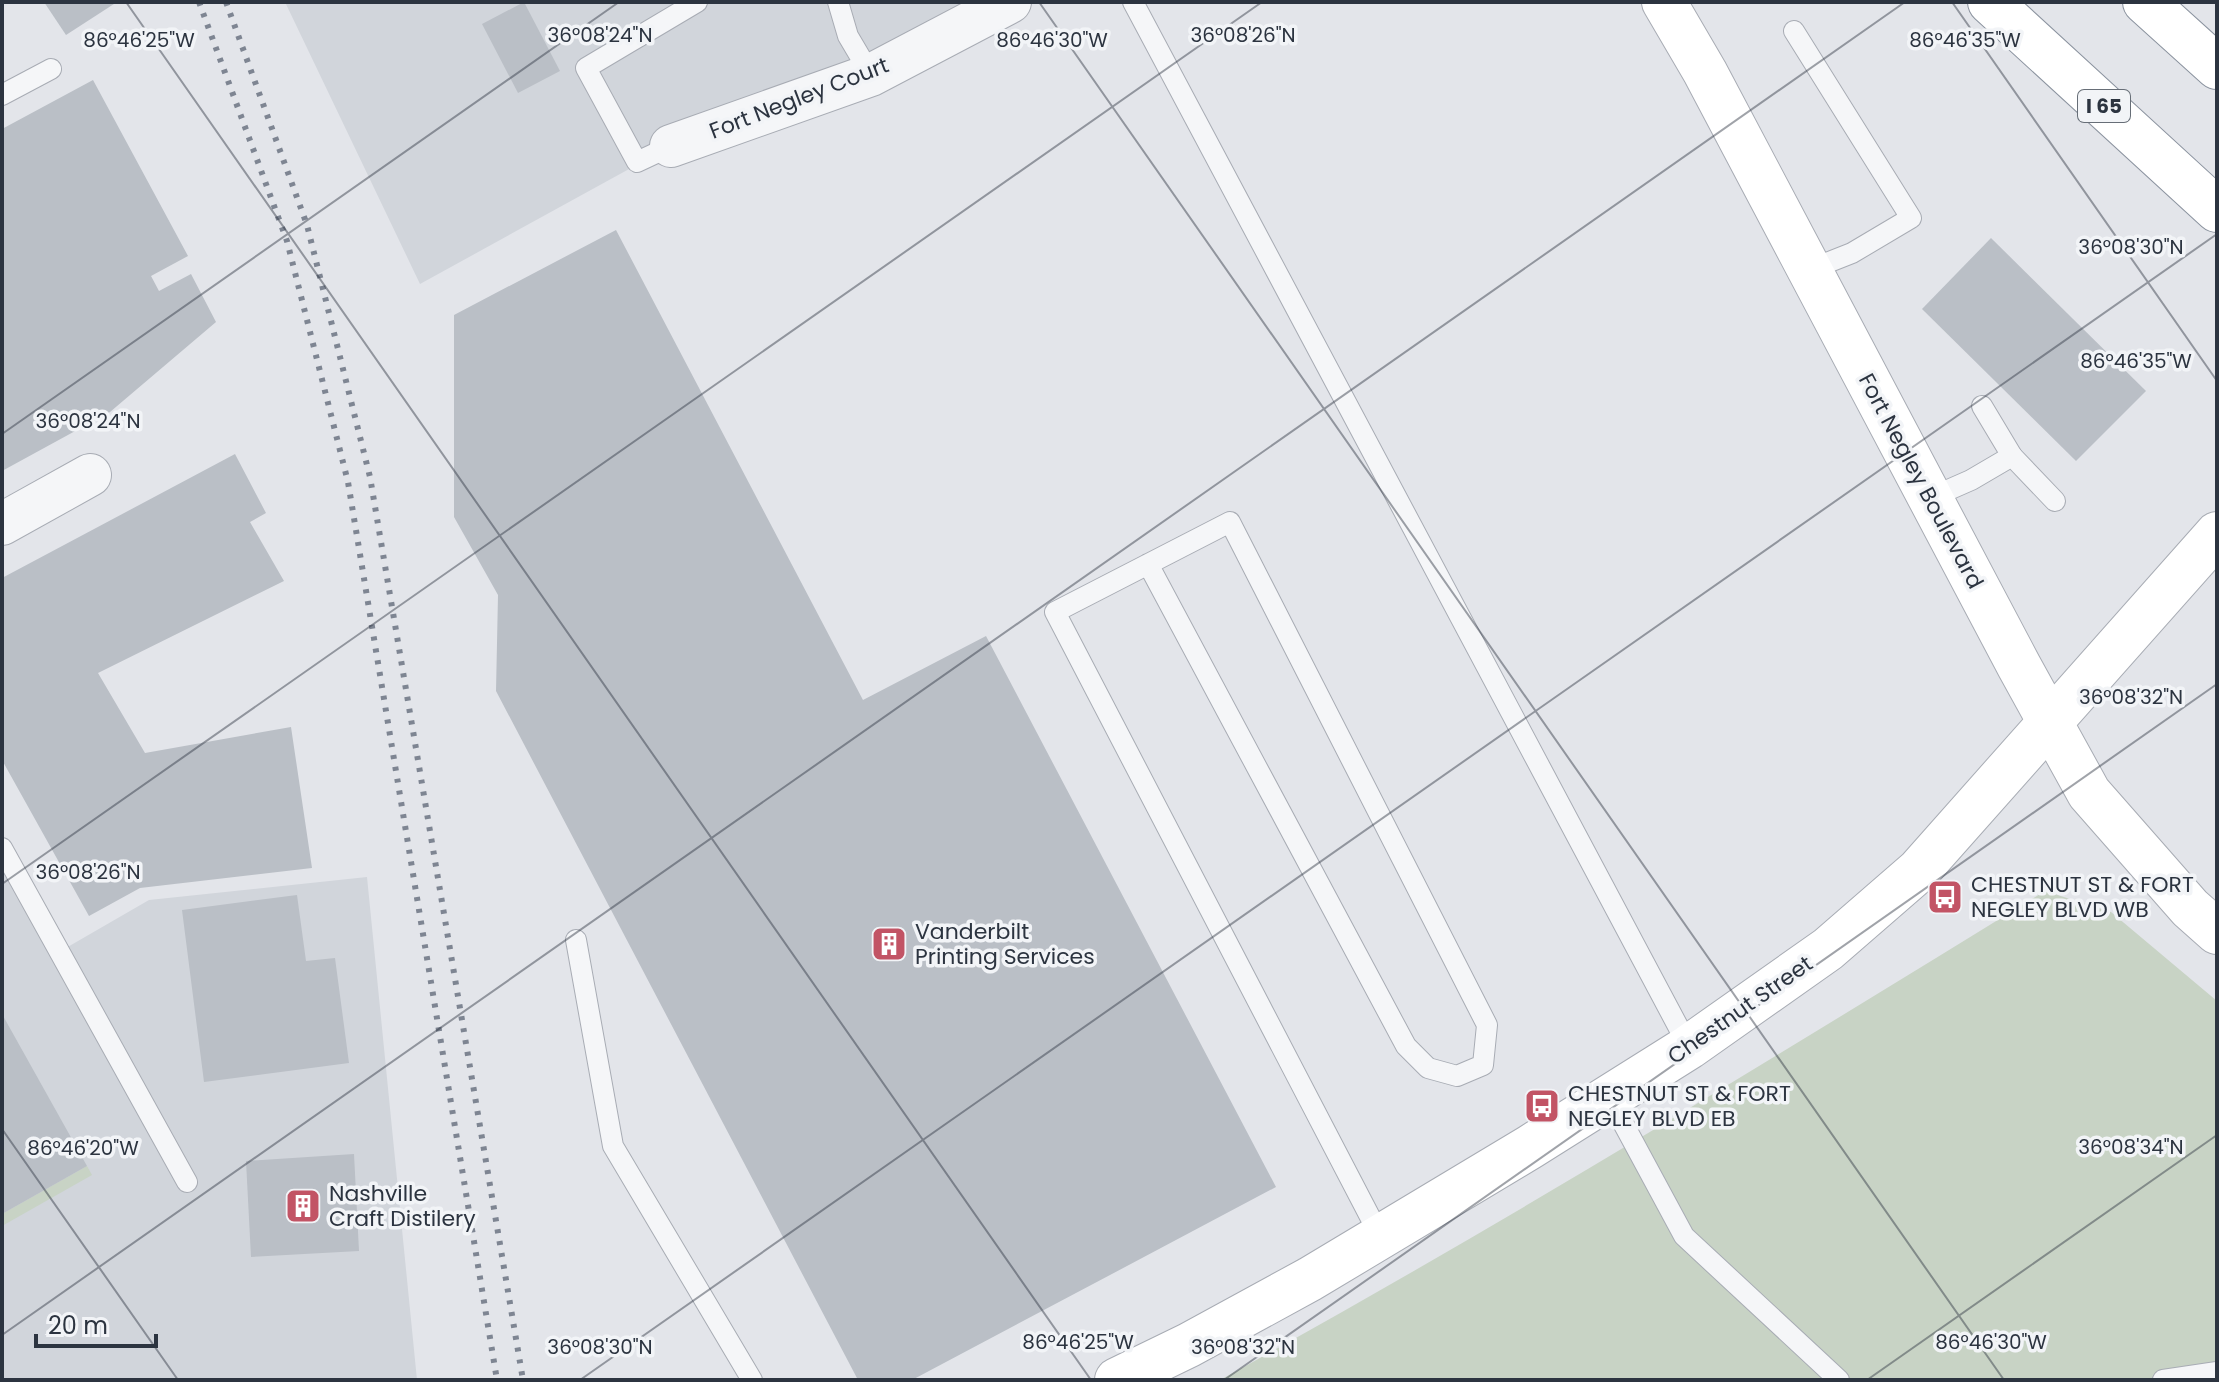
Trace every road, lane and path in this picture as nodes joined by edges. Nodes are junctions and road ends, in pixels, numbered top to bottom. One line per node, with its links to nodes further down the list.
1 (697, 2): 13 (lane)
2 (838, 2): 11 (lane)
3 (1010, 2): 11 (street, Fort Negley Court)
4 (1133, 2): 28 (lane)
5 (1664, 2): 15 (main road, Fort Negley Boulevard)
6 (1990, 2): 14 (main road, I 65)
7 (2145, 2): 9 (main road)
8 (1794, 31): 15 (lane)
9 (2217, 67)
10 (51, 69): 12 (lane)
11 (871, 75): 13 (street, Fort Negley Court)
12 (2, 95)
13 (671, 146)
14 (2217, 210)
15 (1809, 270): 19 (main road, Fort Negley Boulevard)
16 (1982, 406): 17 (lane)
17 (2012, 456): 19 (lane); 20 (lane)
18 (90, 475): 21 (street)
19 (1930, 498): 24 (main road, Fort Negley Boulevard)
20 (2055, 501)
21 (2, 524)
22 (2217, 534): 24 (main road, Chestnut Street)
23 (1148, 564): 23 (lane); 31 (lane)
24 (2050, 724): 26 (main road, Fort Negley Boulevard); 28 (main road, Chestnut Street)
25 (2, 848): 30 (lane)
26 (2217, 932)
27 (576, 940): 33 (lane)
28 (1689, 1047): 29 (main road, Chestnut Street)
29 (1609, 1097): 31 (main road, Chestnut Street); 35 (lane)
30 (187, 1182)
31 (1380, 1236): 34 (main road, Chestnut Street)
32 (2217, 1372): 36 (lane)
33 (752, 1380)
34 (1117, 1380)
35 (1839, 1380)
36 (2163, 1380)

